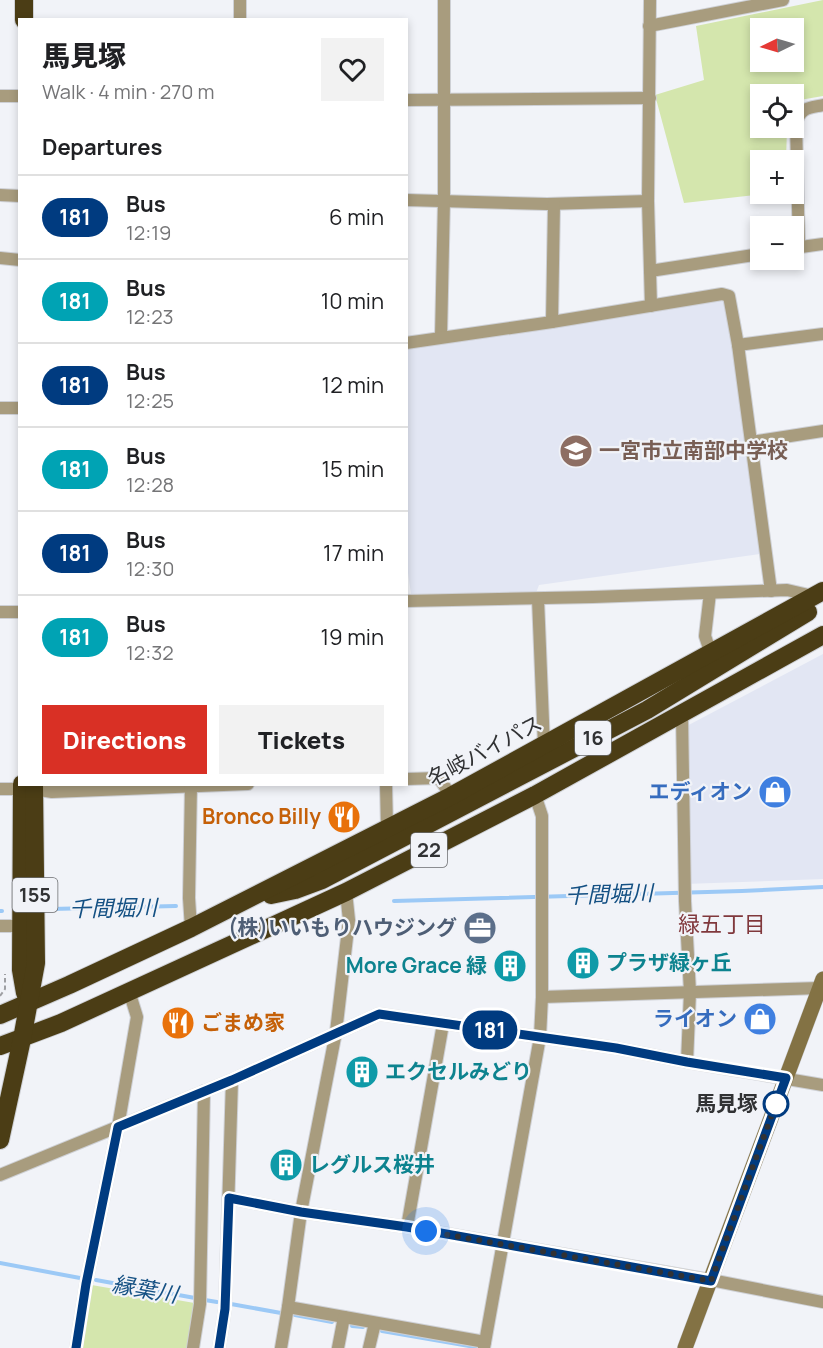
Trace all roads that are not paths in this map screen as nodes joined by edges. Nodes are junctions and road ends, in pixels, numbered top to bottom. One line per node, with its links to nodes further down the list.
1 (24, 0): 7 (highway)
2 (36, 0): 8 (highway)
3 (240, 0): 9 (street)
4 (444, 0): 15 (street)
5 (650, 0): 10 (street)
6 (783, 0): 10 (street)
7 (24, 18)
8 (36, 18)
9 (240, 18)
10 (649, 26): 13 (street)
11 (0, 96): 12 (street)
12 (18, 96)
13 (650, 98): 15 (street); 21 (street)
14 (408, 100): 15 (street)
15 (444, 101): 20 (street)
16 (823, 105): 23 (street)
17 (0, 195): 18 (street)
18 (18, 196)
19 (408, 200): 20 (street)
20 (444, 200): 22 (street); 33 (street)
21 (648, 201): 22 (street); 29 (street)
22 (554, 204): 31 (street)
23 (796, 216)
24 (823, 244): 25 (street)
25 (804, 247)
26 (750, 256): 29 (street)
27 (0, 258): 28 (street)
28 (18, 260)
29 (650, 271): 30 (street)
30 (651, 306): 31 (street); 35 (street)
31 (552, 322): 33 (street)
32 (823, 334): 35 (street)
33 (441, 337): 34 (street)
34 (408, 343)
35 (738, 345): 39 (street)
36 (0, 408): 37 (street)
37 (18, 408)
38 (823, 431): 39 (street)
39 (751, 442): 40 (street)
40 (771, 591): 41 (street); 42 (street)
41 (710, 593): 43 (street); 48 (street)
42 (820, 597): 48 (highway, 名岐バイパス / 22); 61 (highway, 16)
43 (538, 599): 44 (street); 50 (street)
44 (408, 601)
45 (0, 612): 46 (street)
46 (18, 612)
47 (823, 635): 49 (highway, 22)
48 (711, 654): 50 (highway, 名岐バイパス / 22)
49 (682, 714): 57 (highway, 22); 67 (street)
50 (544, 746): 58 (highway, 名岐バイパス / 22)
51 (408, 779): 58 (street)
52 (171, 786): 55 (street)
53 (191, 786): 64 (street)
54 (386, 786): 59 (street)
55 (28, 787): 56 (street); 63 (highway, 155); 69 (highway, 155)
56 (0, 789)
57 (535, 795): 60 (highway, 22); 68 (street)
58 (450, 796): 59 (highway, 名岐バイパス / 22)
59 (387, 828): 61 (highway, 名岐バイパス / 22)
60 (346, 892): 66 (highway, 22); 72 (street)
61 (249, 900): 64 (highway, 名岐バイパス / 22)
62 (0, 926): 63 (street)
63 (21, 926): 69 (highway, 155)
64 (191, 928): 69 (highway, 名岐バイパス / 22)
65 (822, 985): 67 (street); 77 (street)
66 (129, 991): 74 (highway, 22); 81 (street)
67 (690, 992): 68 (street); 76 (street)
68 (542, 997): 73 (street)
69 (27, 1004): 70 (highway, 名岐バイパス / 22); 74 (highway, 155)
70 (0, 1015)
71 (443, 1024): 72 (street); 73 (street); 86 (street)
72 (336, 1032): 78 (street); 85 (street)
73 (540, 1037): 76 (street); 87 (street)
74 (22, 1039): 75 (highway, 22); 82 (highway, 155)
75 (0, 1046)
76 (687, 1062): 77 (street)
77 (786, 1078): 79 (street); 88 (street)
78 (232, 1080): 80 (street); 84 (street)
79 (823, 1085)
80 (204, 1091): 81 (street); 95 (street)
81 (118, 1127): 83 (street); 94 (street)
82 (0, 1140)
83 (0, 1175)
84 (229, 1198): 85 (street); 96 (street)
85 (301, 1212): 86 (street); 90 (street)
86 (407, 1227): 87 (street)
87 (502, 1245): 88 (street); 93 (street)
88 (711, 1281): 89 (street); 100 (street)
89 (823, 1302)
90 (288, 1307): 91 (street); 97 (street)
91 (344, 1317): 92 (street); 98 (street)
92 (375, 1323): 93 (street); 99 (street)
93 (485, 1345)
94 (76, 1348)
95 (193, 1348)
96 (219, 1348)
97 (281, 1348)
98 (338, 1348)
99 (369, 1348)
100 (685, 1348)

